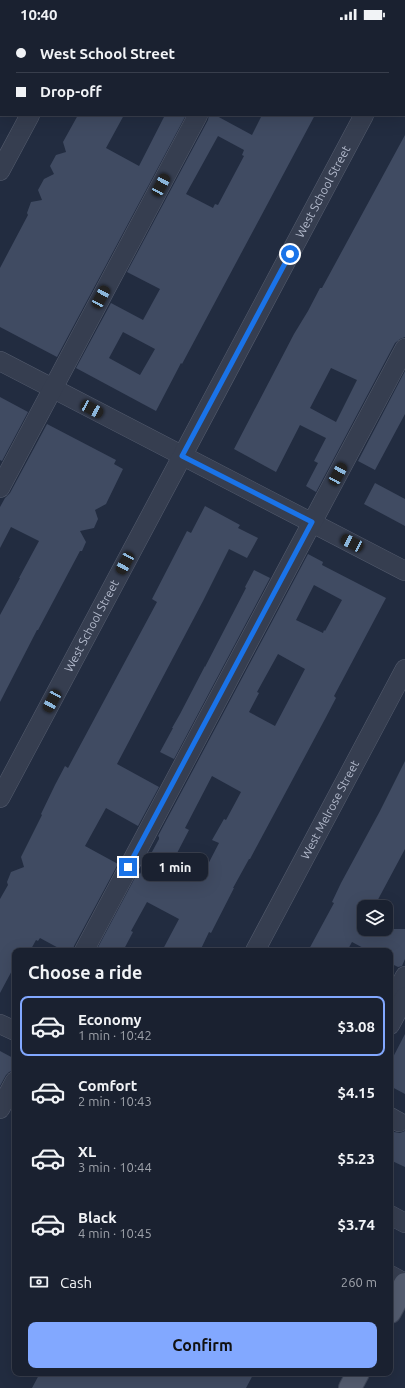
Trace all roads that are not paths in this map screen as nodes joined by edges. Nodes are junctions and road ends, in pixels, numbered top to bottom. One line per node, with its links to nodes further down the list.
1 (29, 116): 4 (street)
2 (197, 116): 7 (street)
3 (363, 116): 8 (street, West School Street)
4 (0, 171)
5 (405, 348): 10 (street)
6 (0, 361): 7 (street)
7 (53, 388): 8 (street); 9 (street)
8 (182, 456): 10 (street); 13 (street, West School Street)
9 (0, 488)
10 (312, 522): 11 (street); 14 (street)
11 (405, 571)
12 (405, 669): 15 (street, West Melrose Street)
13 (0, 798)
14 (86, 948)
15 (257, 948)
16 (405, 976): 18 (street)
17 (405, 997): 19 (street)
18 (393, 998)
19 (393, 1019)
20 (0, 1024): 21 (street)
21 (12, 1030)
22 (12, 1087): 23 (street)
23 (0, 1109)
24 (393, 1216): 25 (street)
25 (405, 1222)
26 (393, 1277): 27 (street)
27 (405, 1284): 28 (main road)
28 (393, 1306)
29 (356, 1376): 30 (main road)
30 (350, 1388)

